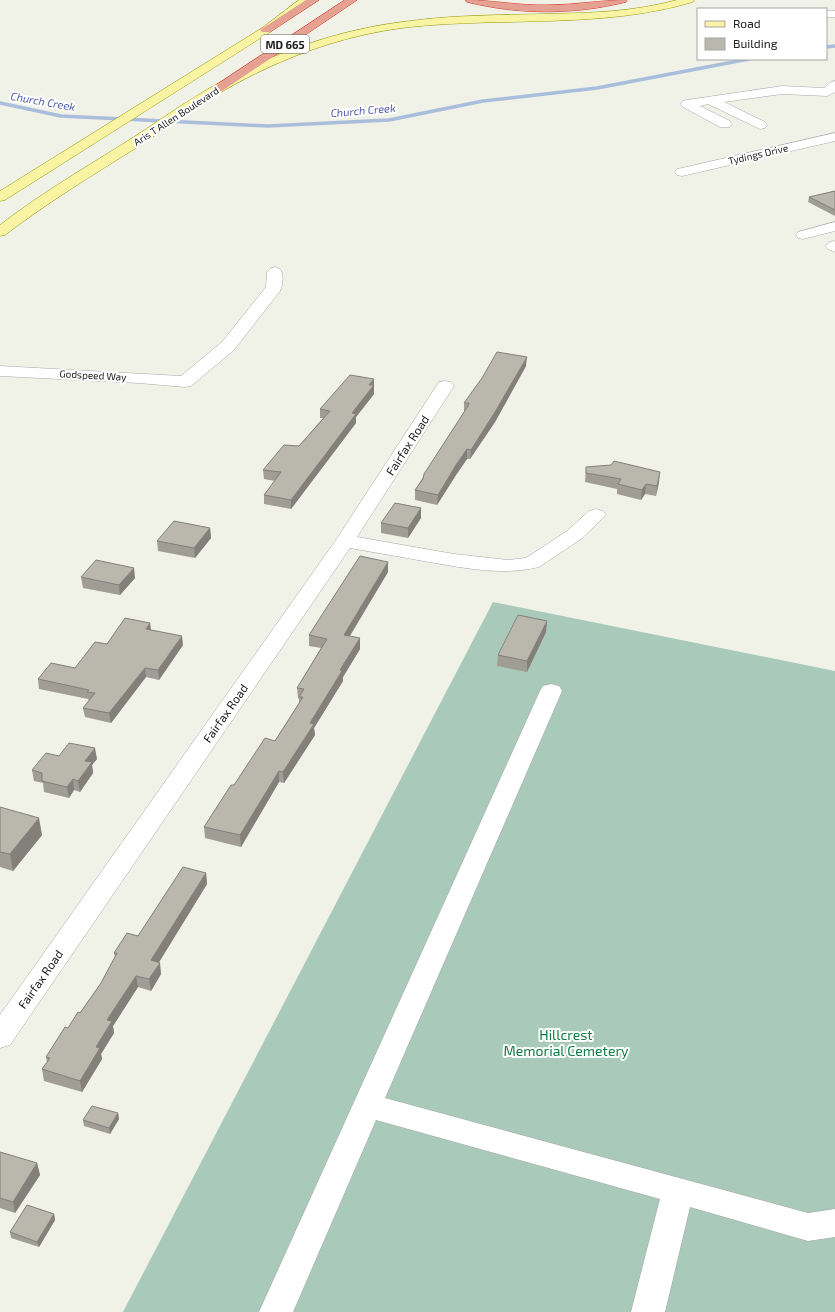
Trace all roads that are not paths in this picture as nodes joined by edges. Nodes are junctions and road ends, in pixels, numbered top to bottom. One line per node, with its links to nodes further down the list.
1 (306, 0): 7 (main road)
2 (314, 0): 7 (highway, MD 665)
3 (352, 0): 9 (highway, Aris T Allen Boulevard / MD 665)
4 (471, 0): 5 (highway)
5 (622, 0)
6 (689, 0): 9 (main road)
7 (266, 30): 15 (main road, MD 665)
8 (835, 85): 10 (street)
9 (215, 90): 17 (main road, Aris T Allen Boulevard / MD 665)
10 (738, 97): 11 (street); 12 (street)
11 (710, 100)
12 (821, 104)
13 (835, 137): 14 (street, Tydings Drive)
14 (682, 172)
15 (0, 197)
16 (835, 226): 18 (street)
17 (0, 232)
18 (803, 235)
19 (275, 272): 20 (street, Godspeed Way)
20 (0, 371)
21 (445, 386): 23 (street, Fairfax Road)
22 (596, 515): 23 (street)
23 (345, 541): 25 (street, Fairfax Road)
24 (551, 691): 26 (street)
25 (0, 1037)
26 (368, 1105): 27 (street); 29 (street)
27 (678, 1191): 28 (street); 30 (street)
28 (835, 1223)
29 (276, 1312)
30 (648, 1312)

